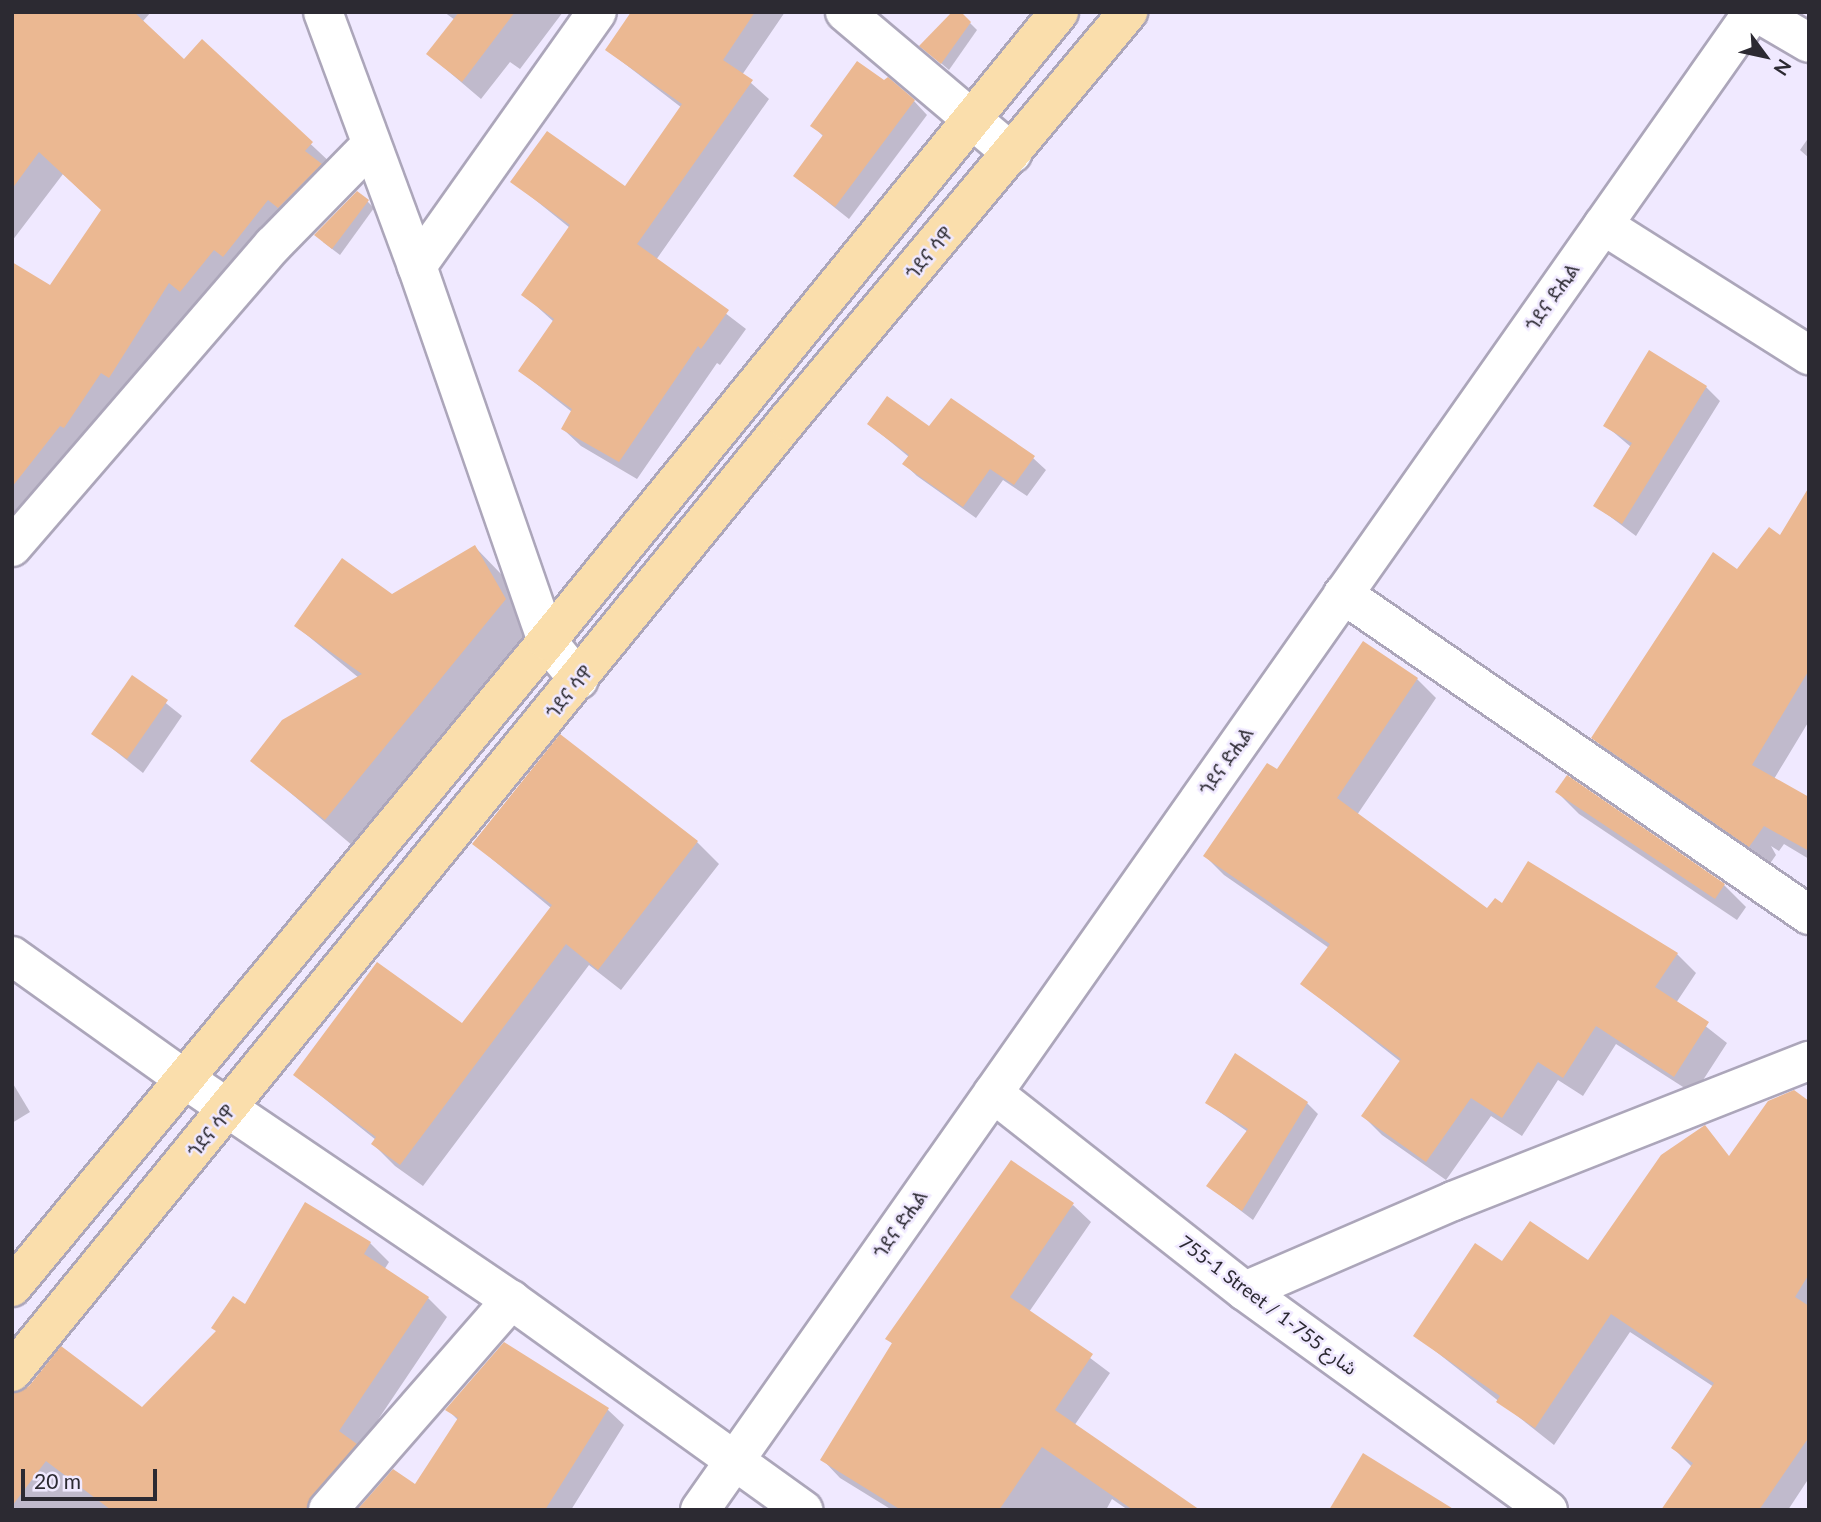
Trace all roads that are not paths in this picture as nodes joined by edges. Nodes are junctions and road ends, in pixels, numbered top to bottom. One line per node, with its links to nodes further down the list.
1 (323, 12): 9 (street)
2 (597, 12): 12 (street)
3 (845, 12): 8 (street)
4 (1059, 12): 8 (main road)
5 (1128, 12): 10 (main road, ጎደና ሳዋ)
6 (1754, 12): 7 (street); 11 (street, ጎደና ድሒል)
7 (1809, 43)
8 (971, 120): 10 (street); 16 (main road)
9 (370, 146): 12 (street); 14 (street)
10 (1012, 153): 17 (main road, ጎደና ሳዋ)
11 (1603, 225): 13 (street); 15 (street, ጎደና ድሒል)
12 (417, 266): 16 (street)
13 (1809, 355)
14 (12, 548)
15 (1343, 594): 18 (street); 22 (street, ጎደና ድሒል)
16 (547, 641): 17 (street); 21 (main road)
17 (579, 680): 23 (main road, ጎደና ሳዋ)
18 (1809, 915)
19 (12, 956): 21 (street)
20 (1809, 1061): 25 (street)
21 (183, 1078): 23 (street); 24 (main road)
22 (993, 1093): 25 (street, 755-1 Street / شارع 755-1); 28 (street, ጎደና ድሒል)
23 (231, 1108): 26 (street); 27 (main road, ጎደና ሳዋ)
24 (12, 1287)
25 (1245, 1291): 32 (street, 755-1 Street / شارع 755-1)
26 (511, 1300): 28 (street); 29 (street)
27 (12, 1372)
28 (734, 1460): 30 (street, ጎደና ድሒል); 31 (street)
29 (328, 1510)
30 (700, 1510)
31 (803, 1510)
32 (1548, 1510)

